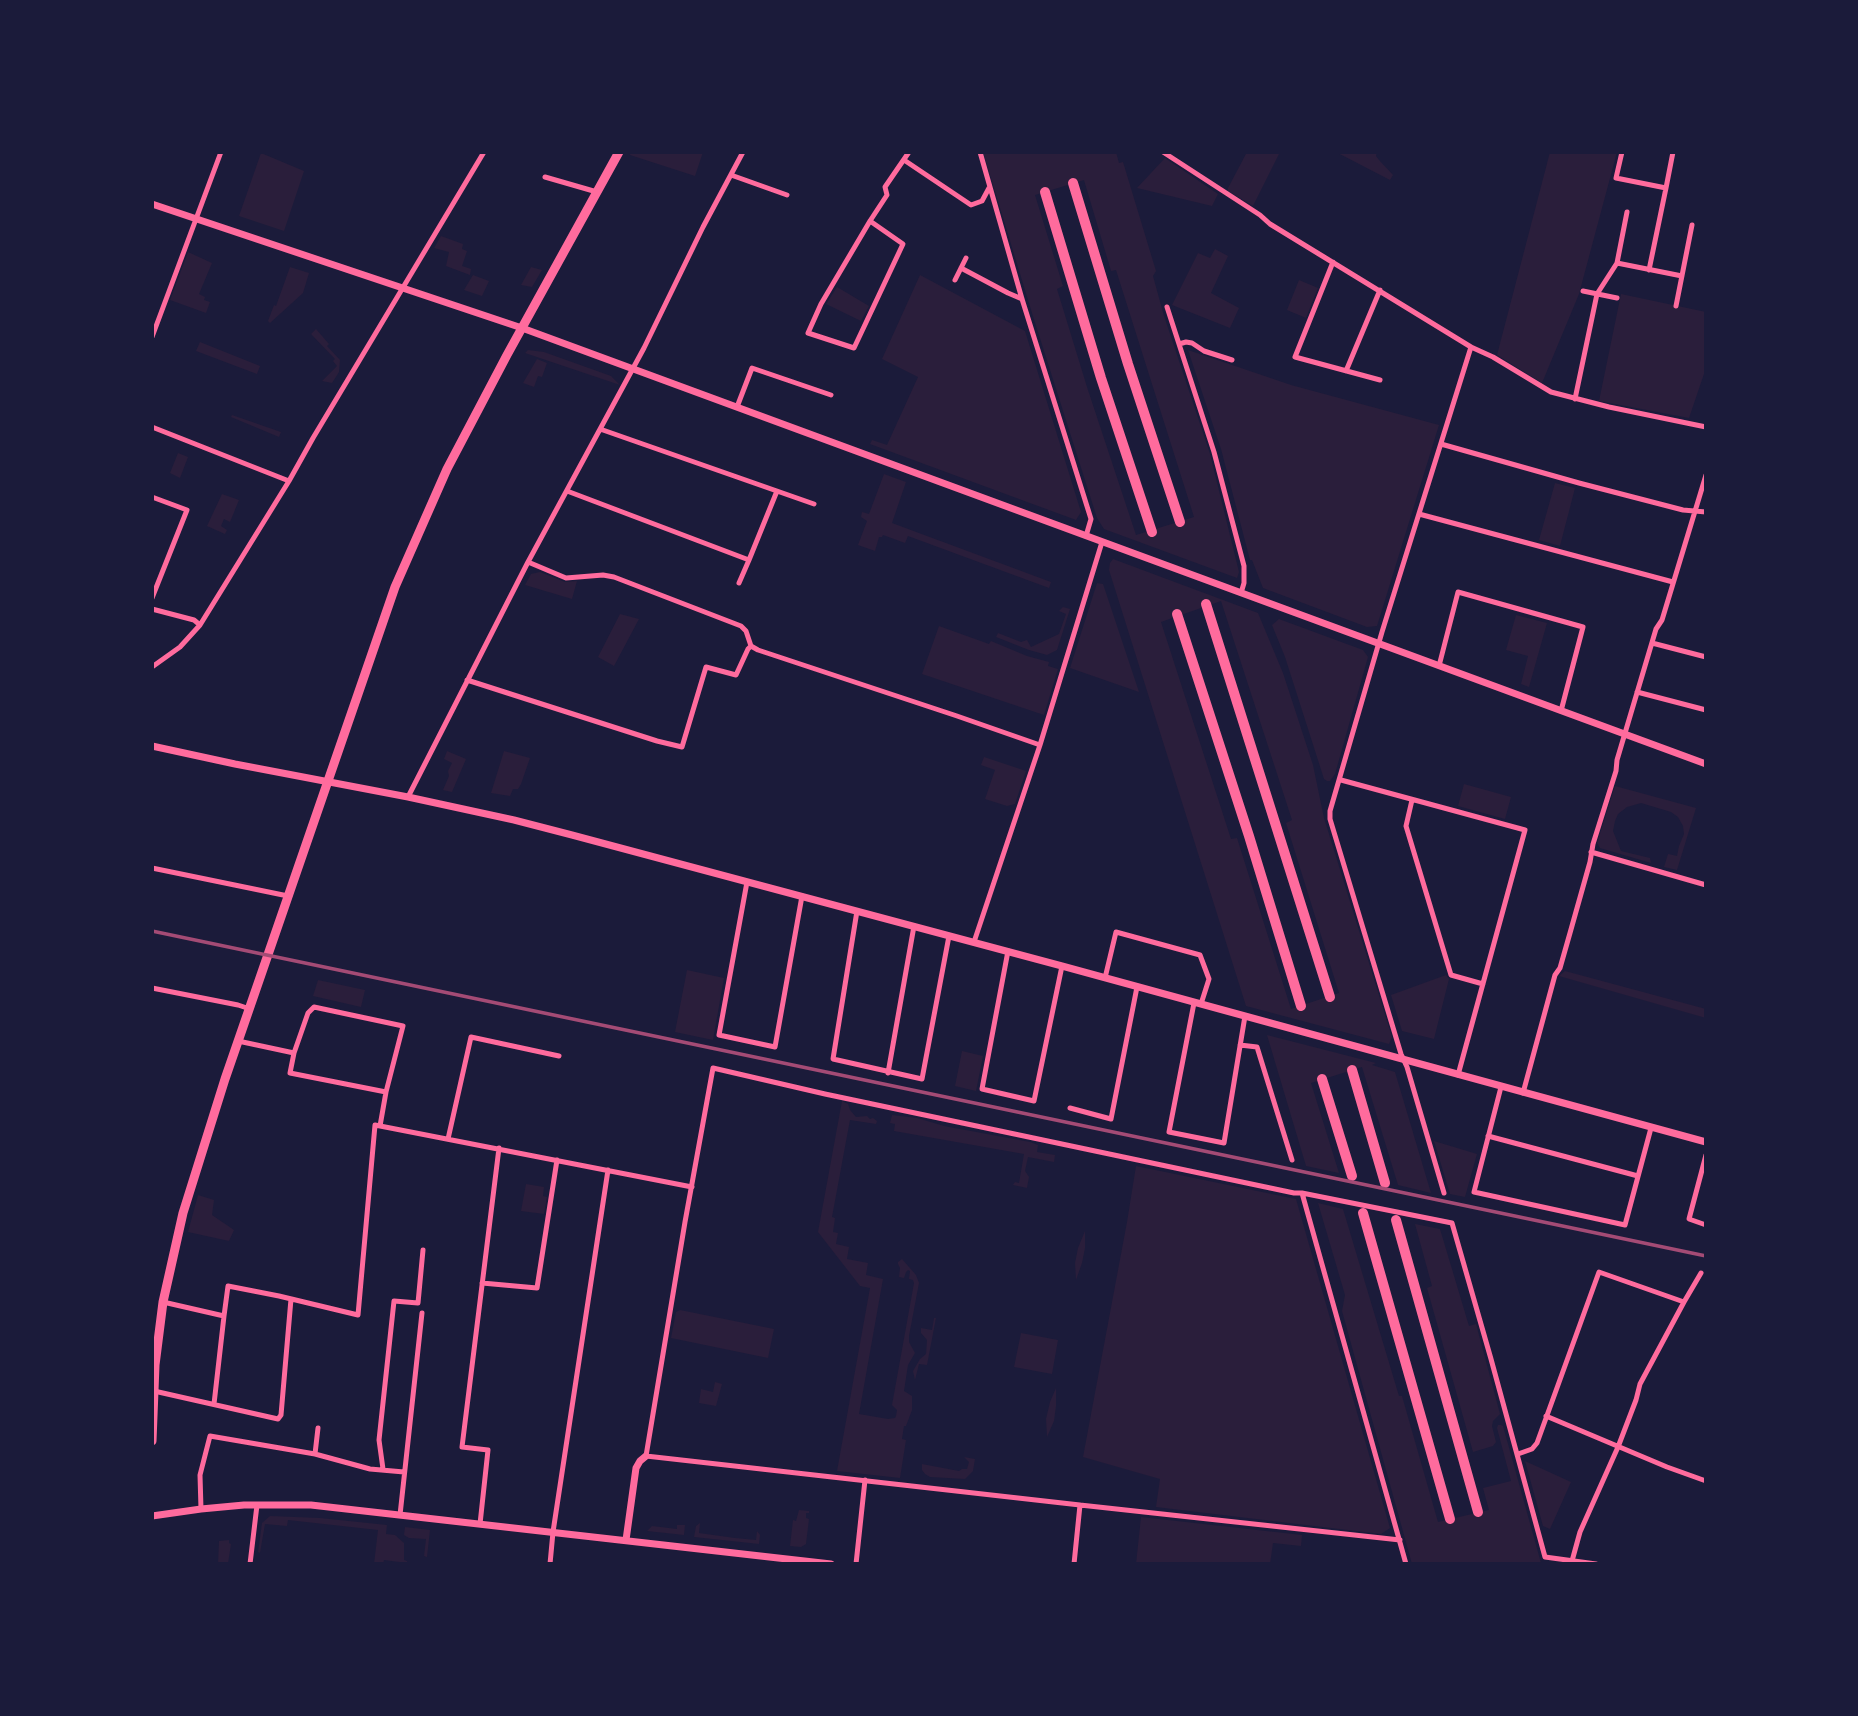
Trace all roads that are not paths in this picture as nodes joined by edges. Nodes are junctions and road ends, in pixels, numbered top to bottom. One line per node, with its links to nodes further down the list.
1 (221, 152): 21 (street)
2 (484, 152): 31 (street)
3 (620, 152): 16 (main road)
4 (743, 152): 11 (street)
5 (909, 152): 10 (street)
6 (980, 152): 14 (street)
7 (1163, 152): 25 (street)
8 (1622, 152): 15 (street)
9 (1673, 152): 15 (street)
10 (904, 160): 14 (street); 22 (street)
11 (731, 175): 18 (street); 44 (street)
12 (545, 177): 16 (street)
13 (1073, 183): 63 (highway)
14 (989, 188): 36 (street)
15 (1666, 188): 28 (street)
16 (597, 192): 39 (main road)
17 (1045, 192): 64 (highway)
18 (787, 195)
19 (152, 204): 21 (street)
20 (1627, 212): 26 (street)
21 (196, 218): 31 (street); 40 (street)
22 (870, 220): 22 (street)
23 (1692, 225): 29 (street)
24 (967, 258): 27 (street)
25 (1333, 262): 32 (street); 45 (street)
26 (1617, 263): 28 (street); 34 (street)
27 (961, 268): 30 (street); 36 (street)
28 (1649, 270): 29 (street)
29 (1682, 276): 37 (street)
30 (955, 280)
31 (403, 288): 39 (street); 55 (street)
32 (1380, 290): 42 (street); 45 (street)
33 (1583, 291): 34 (street)
34 (1597, 294): 35 (street); 48 (street)
35 (1617, 298)
36 (1022, 299): 65 (street)
37 (1676, 306)
38 (1167, 307): 41 (street)
39 (522, 328): 44 (street); 92 (main road)
40 (152, 337)
41 (1179, 344): 43 (street); 71 (street)
42 (1471, 347): 48 (street); 53 (street)
43 (1232, 360)
44 (632, 369): 49 (street); 52 (street)
45 (1346, 371): 46 (street)
46 (1380, 380)
47 (831, 395): 49 (street)
48 (1575, 399): 50 (street)
49 (737, 407): 65 (street)
50 (1706, 427)
51 (152, 428): 55 (street)
52 (600, 429): 56 (street); 57 (street)
53 (1441, 444): 60 (street); 62 (street)
54 (1706, 475): 60 (street)
55 (289, 481): 76 (street)
56 (567, 491): 67 (street); 68 (street)
57 (777, 491): 59 (street); 67 (street)
58 (152, 497): 72 (street)
59 (814, 504)
60 (1695, 512): 61 (street); 69 (street)
61 (1706, 512)
62 (1419, 514): 69 (street); 77 (street)
63 (1180, 522)
64 (1152, 532)
65 (1086, 536): 66 (street)
66 (1102, 542): 71 (street); 88 (street)
67 (749, 560): 70 (street)
68 (528, 562): 79 (street); 83 (street)
69 (1673, 582): 78 (street)
70 (739, 583)
71 (1241, 593): 77 (street)
72 (152, 598)
73 (1206, 604): 111 (highway)
74 (152, 609): 76 (street)
75 (1177, 614): 113 (highway)
76 (200, 625): 82 (street)
77 (1380, 643): 81 (street); 91 (street)
78 (1652, 643): 80 (street); 84 (street)
79 (751, 646): 83 (street); 88 (street)
80 (1706, 657)
81 (1439, 666): 86 (street); 86 (street)
82 (152, 667)
83 (467, 680): 93 (street)
84 (1637, 692): 85 (street); 87 (street)
85 (1706, 710)
86 (1561, 711): 87 (street)
87 (1625, 735): 90 (street); 95 (street)
88 (1040, 745): 104 (street)
89 (152, 746): 92 (street)
90 (1706, 764)
91 (1341, 780): 94 (street); 120 (street)
92 (327, 782): 93 (street); 99 (main road)
93 (408, 797): 97 (street)
94 (1412, 800): 108 (street); 108 (street)
95 (1591, 852): 98 (street); 127 (street)
96 (152, 868): 99 (street)
97 (747, 882): 100 (street); 100 (street)
98 (1705, 884)
99 (288, 895): 114 (main road)
100 (802, 896): 101 (street)
101 (857, 911): 102 (street); 122 (street)
102 (914, 926): 103 (street); 122 (street)
103 (949, 936): 104 (street); 122 (street)
104 (974, 942): 105 (street)
105 (1008, 951): 106 (street); 106 (street)
106 (1062, 965): 107 (street)
107 (1105, 978): 109 (street); 112 (street)
108 (1483, 984): 123 (street)
109 (1137, 987): 112 (street); 128 (street)
110 (152, 988): 114 (street)
111 (1330, 997)
112 (1198, 1003): 115 (street); 117 (street)
113 (1301, 1006)
114 (250, 1009): 116 (main road)
115 (1245, 1016): 117 (street); 120 (street)
116 (238, 1041): 118 (street); 152 (main road)
117 (1240, 1045): 137 (street)
118 (294, 1054): 126 (street); 126 (street)
119 (559, 1056): 132 (street)
120 (1404, 1060): 123 (street); 144 (street)
121 (1352, 1070): 141 (highway)
122 (888, 1073)
123 (1458, 1075): 125 (street)
124 (1322, 1079): 139 (highway)
125 (1501, 1087): 127 (street); 131 (street)
126 (386, 1092): 129 (street)
127 (1523, 1093): 130 (street)
128 (1070, 1108)
129 (380, 1125): 132 (street); 151 (street)
130 (1651, 1128): 133 (street); 140 (street)
131 (1488, 1136): 140 (street); 140 (street)
132 (449, 1139): 134 (street)
133 (1706, 1142)
134 (499, 1149): 136 (street); 150 (street)
135 (1706, 1155): 147 (street)
136 (557, 1160): 138 (street); 150 (street)
137 (1292, 1160)
138 (608, 1170): 142 (street); 177 (street)
139 (1352, 1176)
140 (1638, 1176)
141 (1385, 1183)
142 (692, 1187): 143 (street); 164 (street)
143 (1302, 1193): 163 (street); 179 (street)
144 (1444, 1193)
145 (1363, 1213): 175 (highway)
146 (1396, 1220): 172 (highway)
147 (1706, 1225)
148 (423, 1251): 165 (street)
149 (1701, 1273): 153 (street)
150 (482, 1283): 176 (street)
151 (291, 1299): 155 (street); 157 (street)
152 (163, 1302): 155 (street); 156 (main road)
153 (1684, 1303): 158 (street); 161 (street)
154 (422, 1313): 166 (street)
155 (224, 1316): 157 (street)
156 (154, 1391): 157 (street); 160 (main road)
157 (214, 1404)
158 (1546, 1416): 161 (street); 163 (street)
159 (318, 1428): 162 (street)
160 (152, 1441)
161 (1618, 1447): 168 (street); 180 (street)
162 (315, 1454): 165 (street); 171 (street)
163 (1518, 1454): 180 (street)
164 (646, 1456): 167 (street); 178 (street)
165 (383, 1469): 166 (street)
166 (404, 1472): 173 (street)
167 (865, 1480): 170 (street); 184 (street)
168 (1706, 1481)
169 (257, 1504): 171 (street); 173 (street); 181 (street)
170 (1080, 1505): 179 (street); 185 (street)
171 (201, 1509): 174 (street)
172 (1478, 1512)
173 (400, 1515): 176 (street)
174 (152, 1516)
175 (1450, 1519)
176 (480, 1524): 177 (street)
177 (553, 1532): 178 (street); 182 (street)
178 (626, 1540): 183 (street)
179 (1400, 1540): 186 (street)
180 (1572, 1561): 187 (street)
181 (250, 1564)
182 (550, 1564)
183 (831, 1564)
184 (856, 1564)
185 (1074, 1564)
186 (1406, 1564)
187 (1596, 1564)

